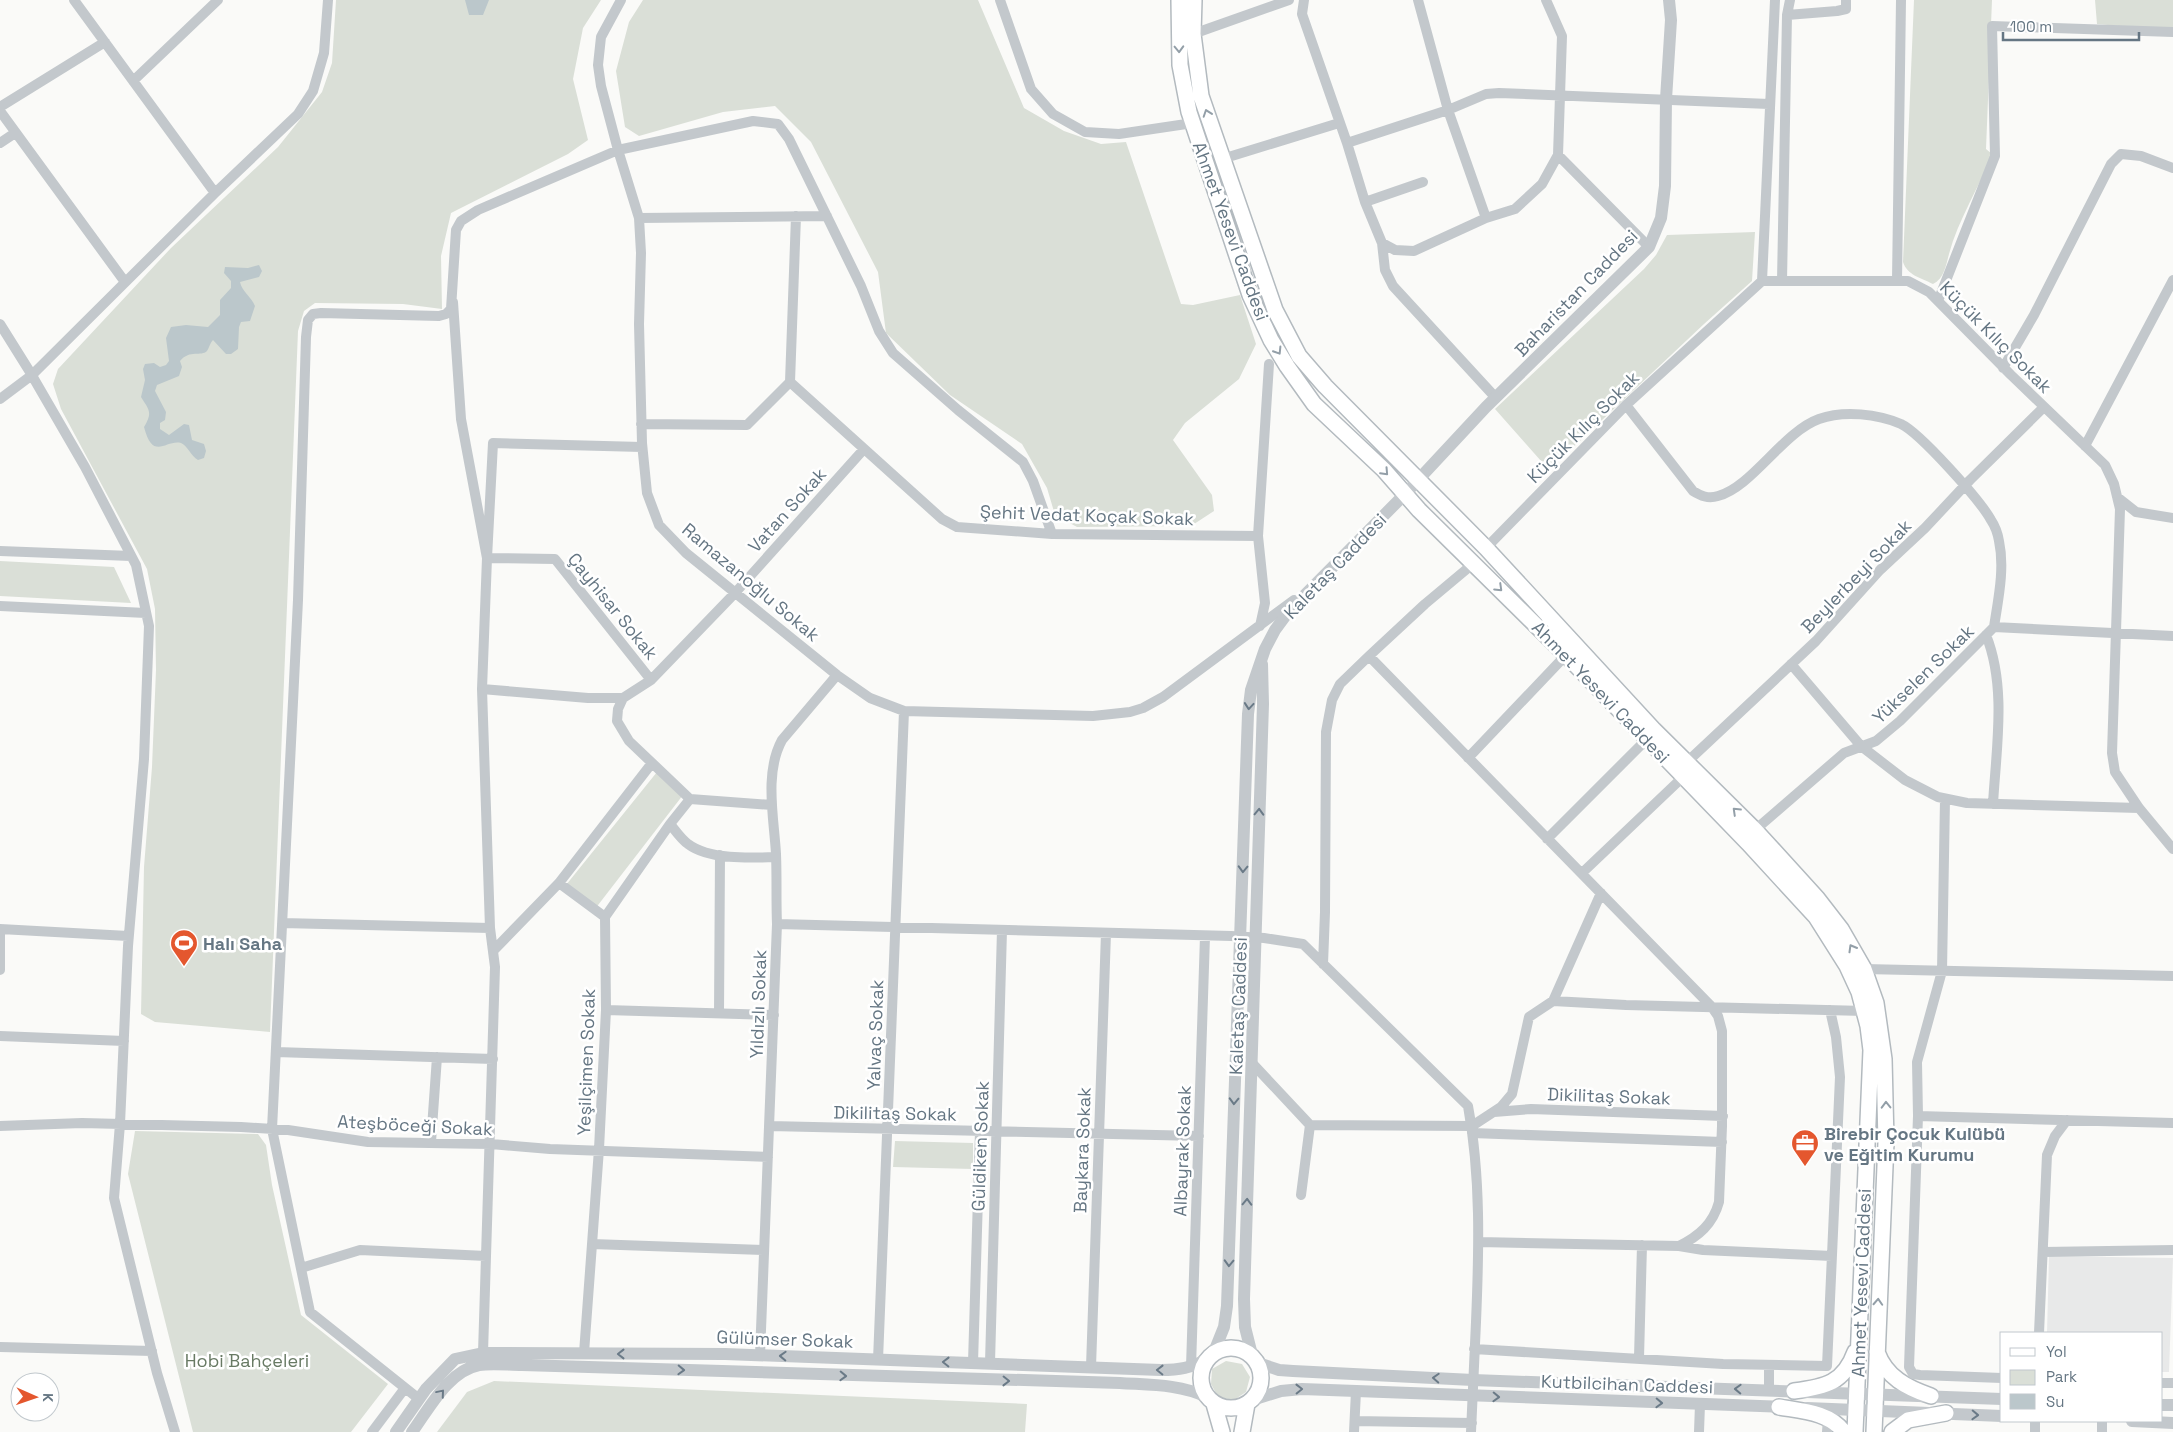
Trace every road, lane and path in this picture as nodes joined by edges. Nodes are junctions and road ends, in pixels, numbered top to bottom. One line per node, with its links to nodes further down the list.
1 (74, 0): 20 (street)
2 (218, 0): 21 (street)
3 (328, 0): 38 (street)
4 (621, 0): 33 (street, Ramazanoğlu Sokak)
5 (1000, 0): 28 (street)
6 (1179, 0): 28 (main road, Ahmet Yesevi Caddesi, one-way to 28)
7 (1194, 0): 19 (main road, Ahmet Yesevi Caddesi)
8 (1289, 0): 19 (street)
9 (1304, 0): 29 (street)
10 (1418, 0): 26 (street)
11 (1546, 0): 22 (street)
12 (1669, 0): 23 (street, Baharistan Caddesi)
13 (1775, 0): 24 (street)
14 (1790, 0): 17 (street)
15 (1846, 0): 17 (street)
16 (1901, 0): 46 (street)
17 (1787, 14): 49 (street)
18 (2173, 32): 52 (street)
19 (1193, 34): 35 (main road, Ahmet Yesevi Caddesi, one-way to 19)
20 (105, 42): 21 (street); 25 (street)
21 (133, 81): 38 (street)
22 (1559, 95): 23 (street); 26 (street); 34 (street)
23 (1666, 99): 24 (street); 45 (street, Baharistan Caddesi)
24 (1769, 104): 48 (street)
25 (0, 107)
26 (1448, 110): 32 (street); 43 (street)
27 (0, 111): 30 (street)
28 (1193, 123): 68 (main road, Ahmet Yesevi Caddesi, one-way to 68)
29 (1339, 123): 32 (street); 35 (street)
30 (15, 133): 31 (street); 50 (street)
31 (0, 143)
32 (1347, 144): 39 (street)
33 (618, 150): 41 (street); 42 (street, Ramazanoğlu Sokak); 51 (street)
34 (1558, 155): 43 (street); 45 (street)
35 (1222, 159): 66 (main road, Ahmet Yesevi Caddesi)
36 (2173, 168): 55 (street)
37 (1423, 182): 39 (street)
38 (215, 193): 50 (street)
39 (1365, 202): 44 (street)
40 (796, 216): 41 (street); 42 (street); 57 (street)
41 (827, 216): 71 (street)
42 (639, 218): 62 (street, Ramazanoğlu Sokak)
43 (1486, 218): 44 (street)
44 (1382, 244): 58 (street)
45 (1649, 247): 58 (street, Baharistan Caddesi)
46 (1897, 280): 49 (street, Küçük Kılıç Sokak); 52 (street, Küçük Kılıç Sokak)
47 (2173, 280): 63 (street)
48 (1762, 281): 49 (street, Küçük Kılıç Sokak); 60 (street, Küçük Kılıç Sokak)
49 (1782, 281)
50 (125, 282): 56 (street)
51 (452, 292): 76 (street); 116 (street)
52 (1938, 301): 55 (street, Küçük Kılıç Sokak)
53 (0, 324): 56 (street)
54 (1269, 364): 72 (street)
55 (2003, 368): 61 (street, Küçük Kılıç Sokak)
56 (32, 375): 59 (street); 75 (street)
57 (790, 382): 62 (street); 65 (street, Şehit Vedat Koçak Sokak)
58 (1496, 398): 66 (street, Baharistan Caddesi)
59 (0, 399)
60 (1626, 405): 67 (street); 73 (street, Küçük Kılıç Sokak)
61 (2044, 407): 63 (street, Küçük Kılıç Sokak); 67 (street, Beylerbeyi Sokak)
62 (641, 424): 64 (street, Ramazanoğlu Sokak)
63 (2085, 446): 69 (street, Küçük Kılıç Sokak)
64 (642, 447): 76 (street); 79 (street, Ramazanoğlu Sokak)
65 (864, 449): 71 (street, Şehit Vedat Koçak Sokak); 79 (street, Vatan Sokak)
66 (1418, 479): 68 (street, Kaletaş Caddesi); 73 (main road, Ahmet Yesevi Caddesi)
67 (1965, 486): 83 (street); 90 (street, Beylerbeyi Sokak)
68 (1405, 494): 77 (main road, Ahmet Yesevi Caddesi); 78 (street, Kaletaş Caddesi)
69 (2117, 497): 70 (street); 84 (street, Küçük Kılıç Sokak)
70 (2173, 518)
71 (1052, 534): 72 (street, Şehit Vedat Koçak Sokak)
72 (1258, 536): 82 (street)
73 (1486, 548): 100 (main road, Ahmet Yesevi Caddesi)
74 (0, 551): 75 (street)
75 (131, 556): 81 (street)
76 (487, 558): 92 (street, Çayhisar Sokak); 93 (street)
77 (1474, 563): 87 (main road, Ahmet Yesevi Caddesi, one-way to 87); 88 (street)
78 (1308, 590): 82 (street, Ramazanoğlu Sokak); 89 (street, Kaletaş Caddesi)
79 (735, 594): 91 (street, Ramazanoğlu Sokak); 92 (street, Vatan Sokak)
80 (0, 606): 81 (street)
81 (146, 614): 123 (street)
82 (1260, 626): 95 (street, Ramazanoğlu Sokak)
83 (1994, 628): 84 (street, Yükselen Sokak); 85 (street, Yükselen Sokak)
84 (2115, 634): 86 (street, Yükselen Sokak); 105 (street, Küçük Kılıç Sokak)
85 (1986, 635): 97 (street, Yükselen Sokak); 103 (street)
86 (2173, 636)
87 (1566, 655): 96 (main road, Ahmet Yesevi Caddesi); 98 (street)
88 (1369, 656): 98 (street); 128 (street)
89 (1261, 660): 125 (street, Kaletaş Caddesi, one-way to 125); 126 (street, Kaletaş Caddesi, one-way to 89)
90 (1791, 664): 97 (street); 100 (street, Beylerbeyi Sokak)
91 (837, 675): 95 (street, Ramazanoğlu Sokak); 104 (street, Yıldızlı Sokak)
92 (651, 680): 94 (street, Vatan Sokak)
93 (482, 689): 94 (street); 119 (street)
94 (623, 698): 99 (street)
95 (904, 711): 118 (street, Yalvaç Sokak)
96 (1646, 740): 100 (main road, Ahmet Yesevi Caddesi); 108 (street)
97 (1861, 746): 102 (street); 107 (street, Yükselen Sokak)
98 (1468, 758): 108 (street)
99 (652, 763): 101 (street); 113 (street)
100 (1684, 770): 107 (main road, Ahmet Yesevi Caddesi, one-way to 100); 112 (street, Beylerbeyi Sokak); 137 (main road, Ahmet Yesevi Caddesi)
101 (690, 799): 104 (street); 106 (street)
102 (1945, 799): 103 (street); 131 (street)
103 (1993, 804): 105 (street)
104 (772, 805): 111 (street, Yıldızlı Sokak)
105 (2138, 808): 109 (street, Küçük Kılıç Sokak)
106 (670, 824): 110 (street); 115 (street)
107 (1755, 830): 129 (main road, Ahmet Yesevi Caddesi, one-way to 107)
108 (1547, 838): 112 (street)
109 (2173, 849)
110 (720, 855): 111 (street); 138 (street)
111 (776, 857): 117 (street, Yıldızlı Sokak)
112 (1582, 873): 114 (street)
113 (559, 883): 115 (street); 127 (street)
114 (1601, 893): 133 (street); 134 (street)
115 (605, 917): 135 (street, Yeşilçimen Sokak)
116 (282, 923): 119 (street); 142 (street)
117 (777, 924): 118 (street); 139 (street, Yıldızlı Sokak)
118 (895, 927): 121 (street); 156 (street, Yalvaç Sokak)
119 (490, 928): 127 (street)
120 (0, 929): 123 (street); 130 (street)
121 (1002, 930): 122 (street); 159 (street, Güldiken Sokak)
122 (1106, 933): 124 (street); 160 (street, Baykara Sokak)
123 (128, 936): 141 (street)
124 (1205, 936): 125 (street); 161 (street, Albayrak Sokak)
125 (1240, 936): 126 (street); 187 (street, Kaletaş Caddesi, one-way to 187)
126 (1255, 937): 128 (street); 145 (street, Kaletaş Caddesi)
127 (493, 950): 144 (street)
128 (1323, 964): 157 (street)
129 (1864, 969): 131 (street); 183 (main road, Ahmet Yesevi Caddesi, one-way to 129)
130 (0, 970)
131 (1942, 971): 132 (street); 148 (street)
132 (2173, 976)
133 (1553, 1001): 134 (street); 146 (street)
134 (1711, 1006): 136 (street); 147 (street)
135 (606, 1010): 138 (street); 165 (street, Yeşilçimen Sokak)
136 (1830, 1010): 137 (street); 176 (street)
137 (1864, 1011): 179 (main road, Ahmet Yesevi Caddesi)
138 (719, 1014): 139 (street)
139 (774, 1015): 154 (street, Yıldızlı Sokak)
140 (0, 1036): 141 (street)
141 (124, 1041): 150 (street)
142 (276, 1052): 143 (street); 155 (street)
143 (438, 1057): 144 (street); 162 (street)
144 (492, 1059): 164 (street)
145 (1251, 1062): 152 (street); 189 (street, Kaletaş Caddesi, one-way to 145)
146 (1494, 1112): 147 (street, Dikilitaş Sokak); 157 (street)
147 (1722, 1116): 163 (street)
148 (1918, 1116): 149 (street); 196 (street)
149 (2067, 1120): 151 (street); 174 (street)
150 (120, 1124): 153 (street, Ateşböceği Sokak); 155 (street, Ateşböceği Sokak); 182 (street)
151 (2173, 1124)
152 (1310, 1125): 157 (street); 167 (street)
153 (0, 1126)
154 (770, 1126): 156 (street, Dikilitaş Sokak); 166 (street, Yıldızlı Sokak)
155 (272, 1129): 162 (street, Ateşböceği Sokak); 177 (street)
156 (887, 1129): 158 (street, Dikilitaş Sokak); 190 (street, Yalvaç Sokak)
157 (1472, 1130): 163 (street); 168 (street)
158 (980, 1131): 159 (street, Dikilitaş Sokak); 191 (street)
159 (996, 1131): 160 (street, Dikilitaş Sokak); 192 (street, Güldiken Sokak)
160 (1099, 1134): 161 (street, Dikilitaş Sokak); 194 (street, Baykara Sokak)
161 (1199, 1136): 195 (street, Albayrak Sokak)
162 (431, 1142): 164 (street, Ateşböceği Sokak)
163 (1722, 1142): 171 (street)
164 (490, 1144): 165 (street, Ateşböceği Sokak); 175 (street)
165 (599, 1149): 166 (street, Ateşböceği Sokak); 169 (street, Yeşilçimen Sokak)
166 (768, 1157): 172 (street, Yıldızlı Sokak)
167 (1301, 1195)
168 (1479, 1242): 170 (street); 181 (street)
169 (592, 1244): 172 (street); 185 (street, Yeşilçimen Sokak)
170 (1642, 1245): 171 (street); 188 (street)
171 (1679, 1246): 176 (street)
172 (763, 1250): 186 (street, Yıldızlı Sokak)
173 (2173, 1250): 174 (street)
174 (2043, 1252): 178 (street)
175 (486, 1256): 177 (street); 184 (street)
176 (1832, 1256): 193 (street)
177 (301, 1268): 198 (street)
178 (2039, 1332)
179 (1859, 1341): 201 (main road); 202 (main road, Ahmet Yesevi Caddesi)
180 (0, 1347): 182 (street)
181 (1474, 1349): 188 (street); 197 (street)
182 (152, 1351): 222 (street)
183 (1876, 1351): 203 (main road, Ahmet Yesevi Caddesi); 205 (main road)
184 (483, 1353): 185 (street, Gülümser Sokak); 206 (street, Gülümser Sokak)
185 (584, 1354): 186 (street, Gülümser Sokak, one-way to 185)
186 (760, 1355): 190 (street, Gülümser Sokak, one-way to 186)
187 (1211, 1356): 189 (main road); 195 (street, Gülümser Sokak); 208 (main road)
188 (1639, 1358): 193 (street)
189 (1255, 1359): 197 (street, Kutbilcihan Caddesi, one-way to 189); 209 (main road)
190 (878, 1360): 191 (street, Gülümser Sokak, one-way to 190)
191 (973, 1363): 192 (street, Gülümser Sokak)
192 (990, 1363): 194 (street, Gülümser Sokak)
193 (1769, 1365): 199 (street)
194 (1090, 1367): 195 (street, Gülümser Sokak, one-way to 194)
195 (1191, 1367)
196 (2000, 1378)
197 (1473, 1380): 199 (street, Kutbilcihan Caddesi, one-way to 197); 204 (street)
198 (405, 1388): 206 (street); 223 (street)
199 (1769, 1390): 201 (street, Kutbilcihan Caddesi)
200 (1356, 1391): 204 (street, Kutbilcihan Caddesi); 209 (street, Kutbilcihan Caddesi, one-way to 200); 216 (street)
201 (1794, 1391): 202 (street, Kutbilcihan Caddesi)
202 (1857, 1394): 203 (street, Kutbilcihan Caddesi); 212 (main road, Ahmet Yesevi Caddesi)
203 (1874, 1394): 205 (street, Kutbilcihan Caddesi); 213 (main road, Ahmet Yesevi Caddesi)
204 (1473, 1396): 210 (street, Kutbilcihan Caddesi, one-way to 210); 221 (street)
205 (1931, 1396): 207 (street, Kutbilcihan Caddesi)
206 (419, 1399): 224 (street, Gülümser Sokak)
207 (2000, 1399)
208 (1211, 1400): 209 (main road); 225 (street, one-way to 208); 226 (main road)
209 (1249, 1402): 227 (main road)
210 (1700, 1404): 211 (street, Kutbilcihan Caddesi); 229 (street)
211 (1779, 1407): 212 (street, Kutbilcihan Caddesi); 219 (main road)
212 (1856, 1410): 213 (street, Kutbilcihan Caddesi); 231 (main road, Ahmet Yesevi Caddesi)
213 (1874, 1410): 214 (street, Kutbilcihan Caddesi); 232 (main road, Ahmet Yesevi Caddesi)
214 (1946, 1413): 215 (street, Kutbilcihan Caddesi, one-way to 215); 220 (main road)
215 (2000, 1416)
216 (1355, 1421): 221 (street); 228 (street)
217 (2152, 1422): 218 (street)
218 (2173, 1423)
219 (1827, 1425): 230 (main road)
220 (1908, 1426): 233 (main road)
221 (1472, 1428)
222 (175, 1432)
223 (372, 1432)
224 (396, 1432)
225 (412, 1432)
226 (1222, 1432)
227 (1242, 1432)
228 (1354, 1432)
229 (1699, 1432)
230 (1844, 1432)
231 (1855, 1432)
232 (1874, 1432)
233 (1892, 1432)

